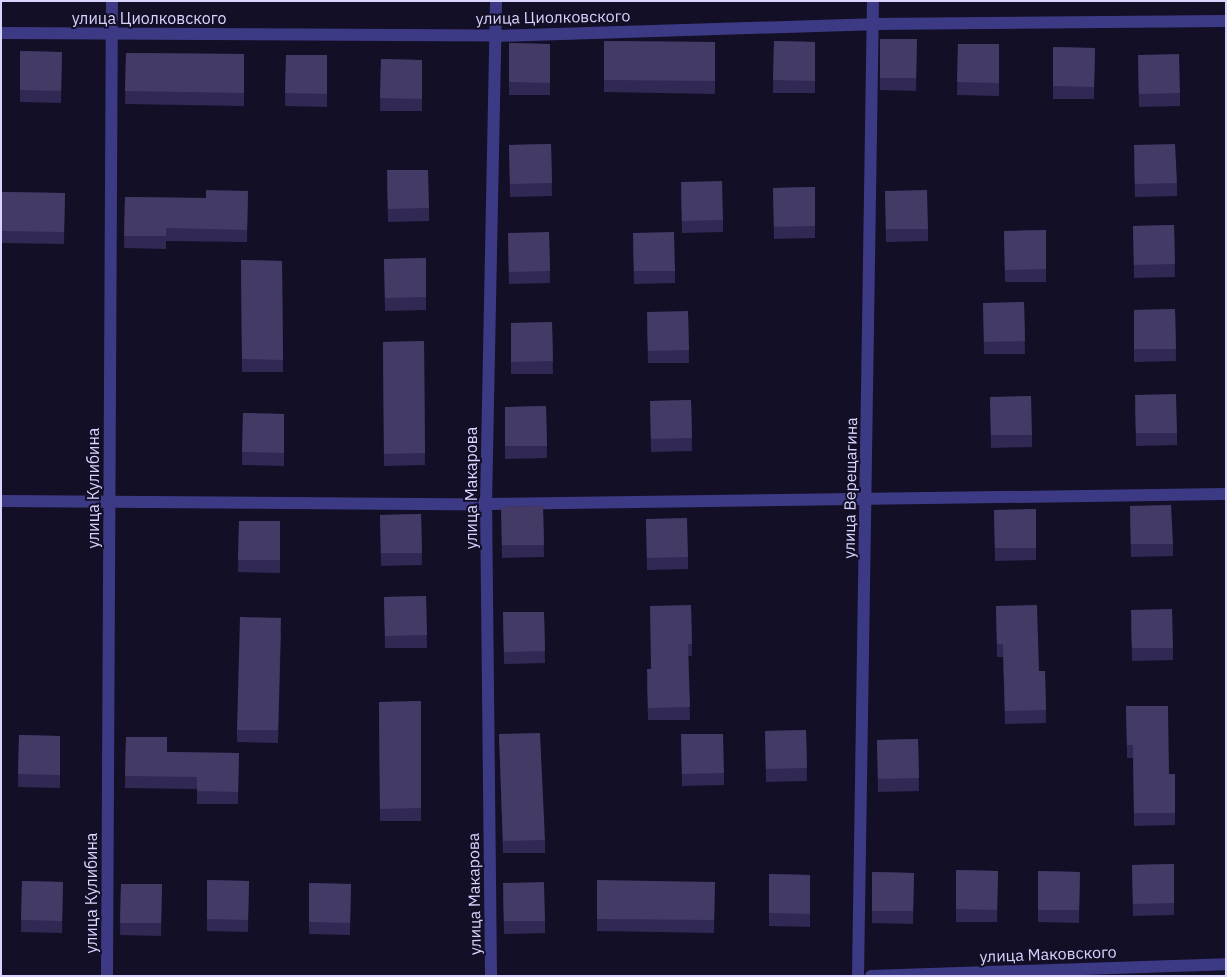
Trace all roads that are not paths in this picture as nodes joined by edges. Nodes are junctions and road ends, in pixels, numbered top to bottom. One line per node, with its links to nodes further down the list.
1 (112, 1): 7 (street, улица Кулибина)
2 (496, 1): 8 (street, улица Макарова)
3 (872, 1): 5 (street, улица Верещагина)
4 (1226, 20): 5 (street, улица Циолковского)
5 (872, 24): 8 (street, улица Циолковского); 10 (street, улица Верещагина)
6 (1, 33): 7 (street, улица Циолковского)
7 (112, 34): 8 (street, улица Циолковского); 12 (street, улица Кулибина)
8 (496, 36): 13 (street, улица Макарова)
9 (1226, 494): 10 (street)
10 (867, 500): 13 (street); 17 (street, улица Верещагина)
11 (1, 501): 12 (street)
12 (110, 501): 13 (street); 15 (street, улица Кулибина)
13 (486, 504): 16 (street, улица Макарова)
14 (1226, 964): 18 (street, улица Маковского)
15 (107, 976)
16 (491, 976)
17 (858, 976)
18 (872, 976)

